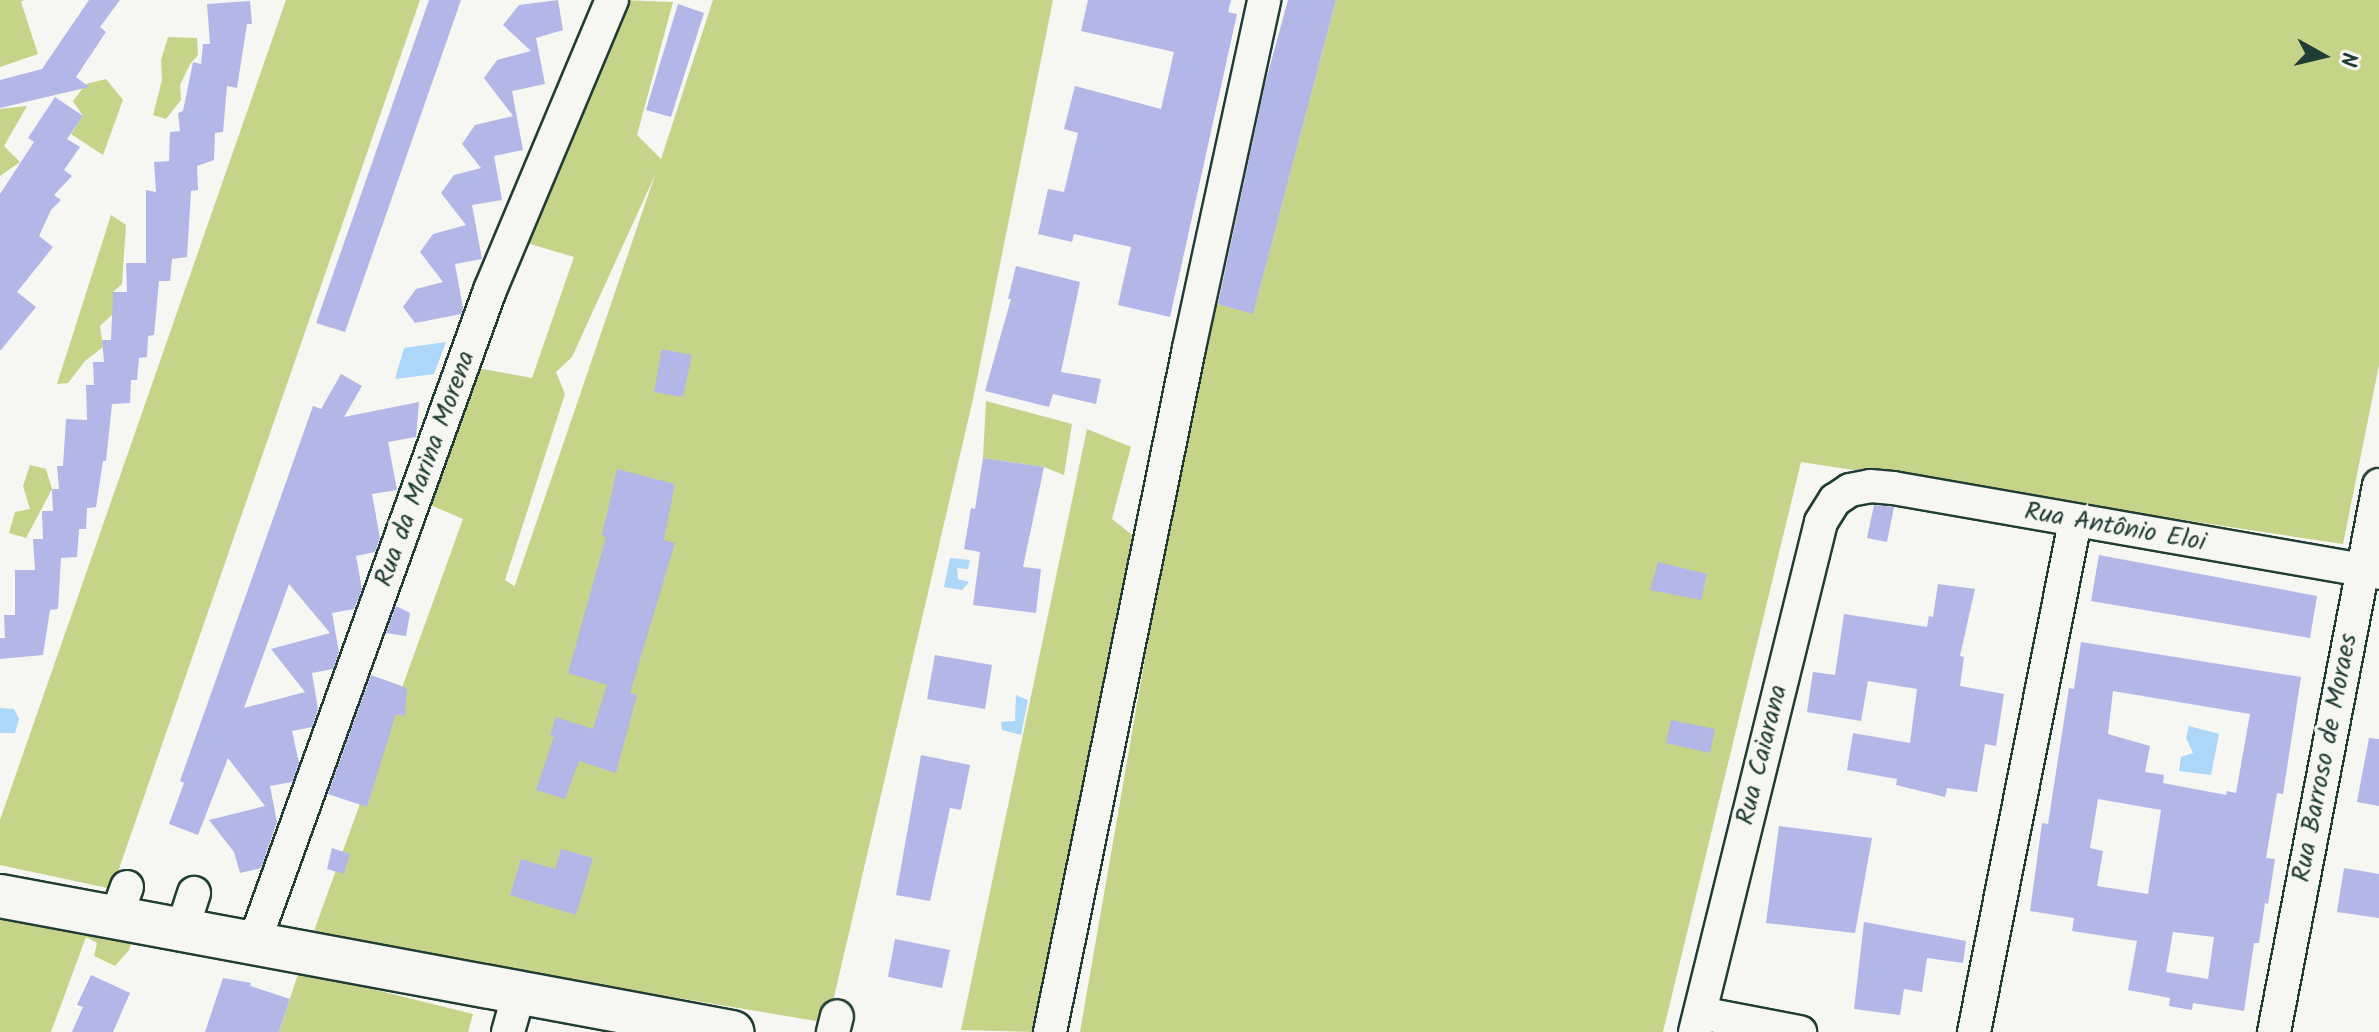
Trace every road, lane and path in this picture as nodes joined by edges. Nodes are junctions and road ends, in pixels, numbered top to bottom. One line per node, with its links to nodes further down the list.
1 (612, 0): 8 (street, Rua da Marina Morena)
2 (1264, 0): 12 (street)
3 (2379, 485): 6 (street, Rua Barroso de Moraes)
4 (1850, 490): 5 (street, Rua Antônio Eloi); 10 (street, Rua Caiarana)
5 (2075, 522): 6 (street, Rua Antônio Eloi); 14 (street)
6 (2370, 571): 15 (street, Rua Barroso de Moraes)
7 (0, 896): 8 (main road)
8 (254, 943): 9 (main road)
9 (513, 1013): 11 (main road)
10 (1698, 1022): 13 (street)
11 (732, 1032)
12 (1050, 1032)
13 (1800, 1032)
14 (1974, 1032)
15 (2274, 1032)

